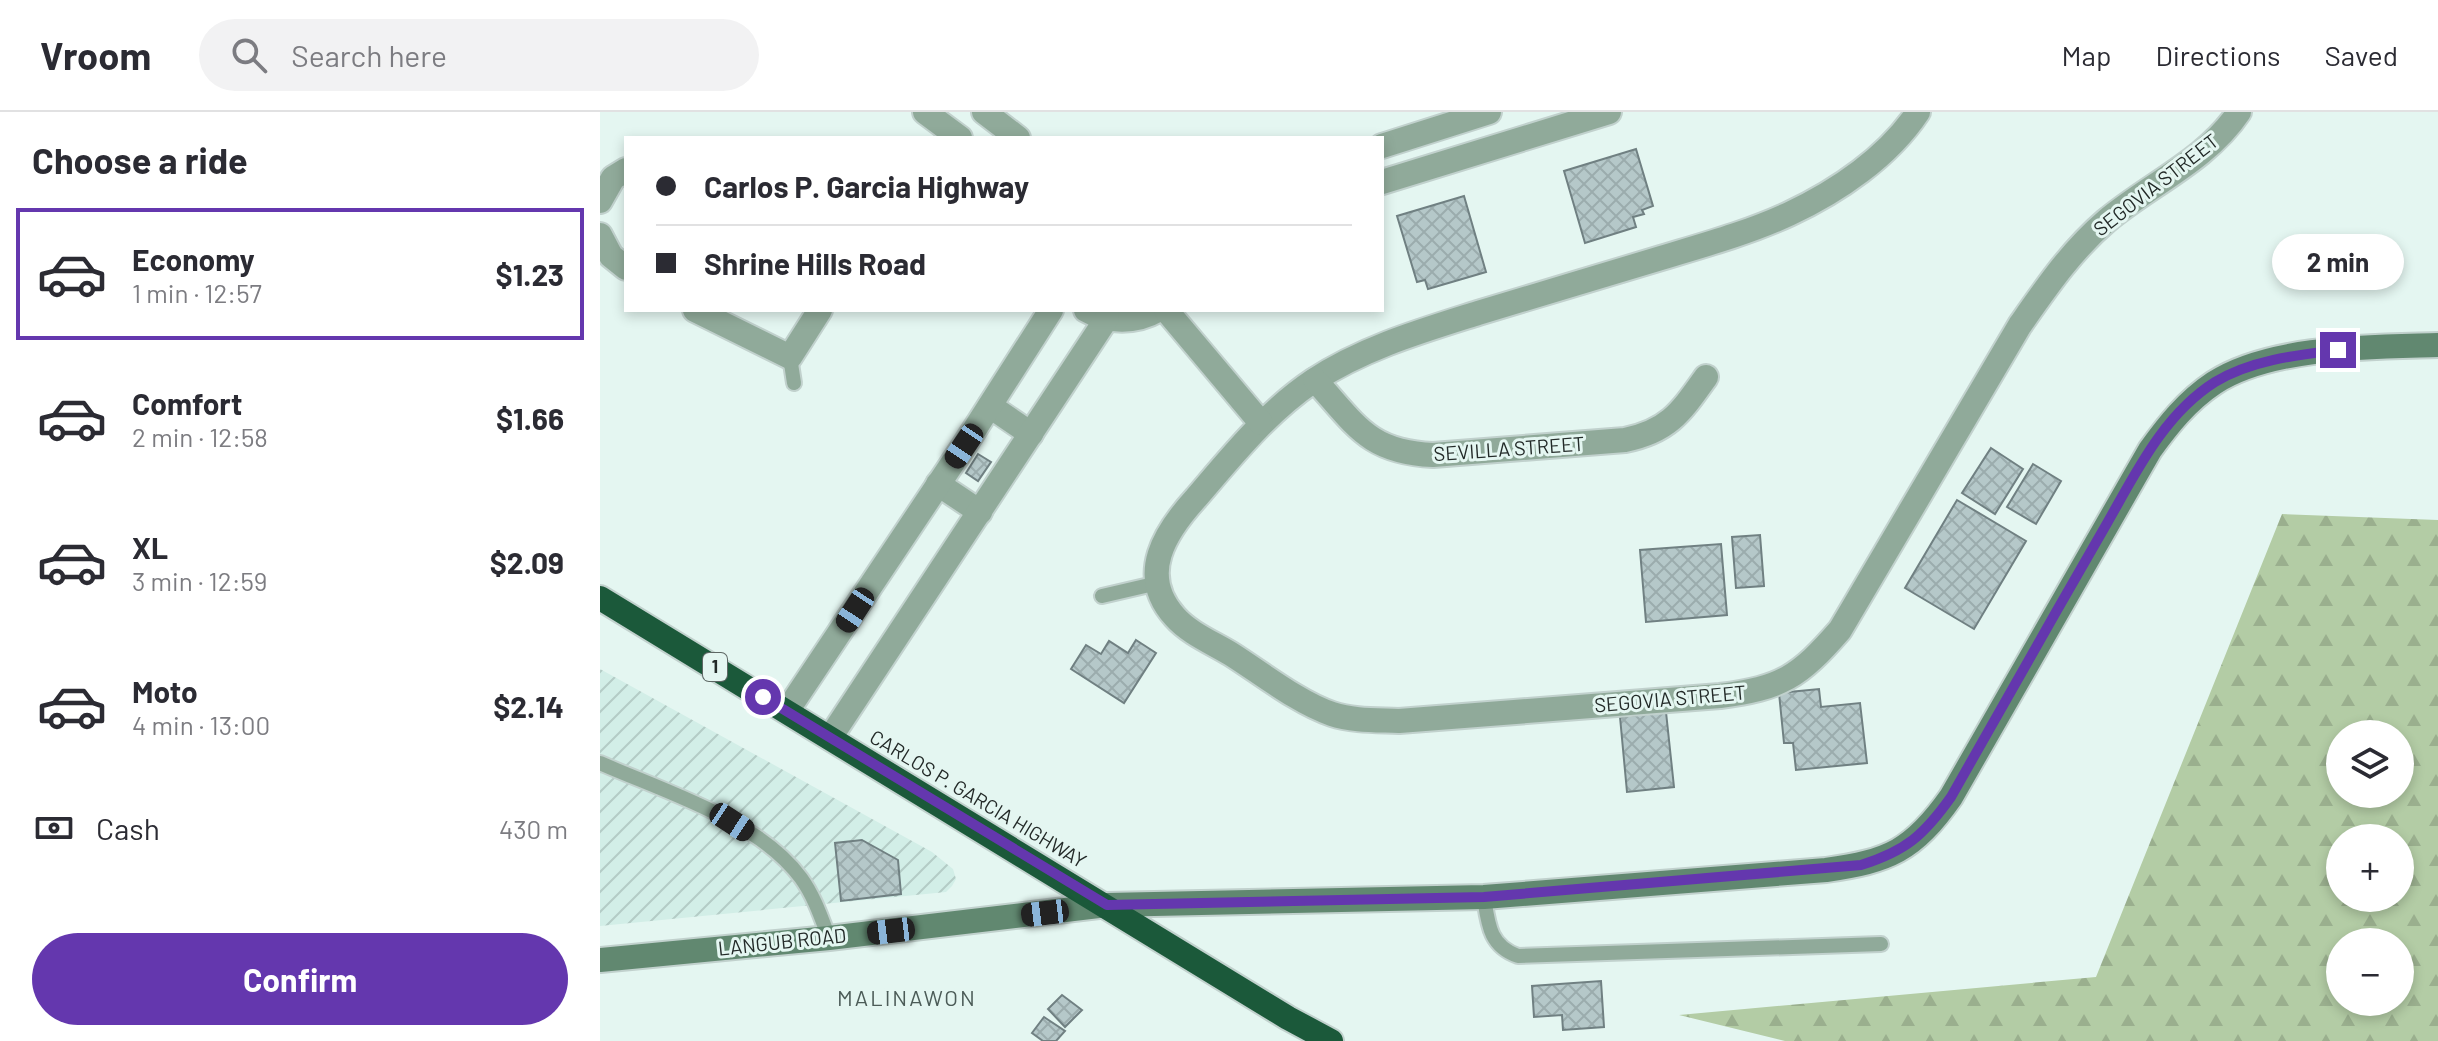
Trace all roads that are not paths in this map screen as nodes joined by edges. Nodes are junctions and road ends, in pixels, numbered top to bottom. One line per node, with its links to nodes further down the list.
1 (925, 112): 8 (street)
2 (984, 112): 9 (street)
3 (1489, 112): 10 (street)
4 (1609, 112): 7 (street)
5 (1918, 112): 23 (street)
6 (2239, 112): 30 (street, SEGOVIA STREET)
7 (1570, 118): 12 (street)
8 (957, 136)
9 (1015, 136)
10 (1384, 145)
11 (613, 171): 13 (street)
12 (1384, 181)
13 (600, 201)
14 (699, 312): 21 (street)
15 (819, 312): 21 (street)
16 (1050, 312): 25 (street)
17 (1153, 312): 19 (street)
18 (1168, 312): 26 (street)
19 (1096, 314): 27 (street)
20 (2438, 345): 36 (street, LANGUB ROAD)
21 (790, 357): 24 (lane)
22 (1706, 377): 23 (street, SEVILLA STREET)
23 (1315, 380): 26 (street)
24 (794, 383)
25 (990, 406): 27 (street); 28 (street)
26 (1261, 423): 30 (street)
27 (1031, 434): 29 (street)
28 (938, 484): 29 (street); 33 (street)
29 (980, 512): 34 (street)
30 (1158, 583): 31 (lane)
31 (1102, 596)
32 (600, 598): 33 (highway, CARLOS P. GARCIA HIGHWAY / 1)
33 (787, 711): 34 (highway, CARLOS P. GARCIA HIGHWAY / 1)
34 (830, 738): 37 (highway, CARLOS P. GARCIA HIGHWAY / 1)
35 (600, 763): 38 (lane)
36 (1484, 897): 37 (street, LANGUB ROAD); 39 (lane)
37 (1107, 905): 38 (street, LANGUB ROAD); 41 (highway, CARLOS P. GARCIA HIGHWAY / 1)
38 (829, 938): 40 (street, LANGUB ROAD)
39 (1881, 944)
40 (600, 960)
41 (1331, 1041)

